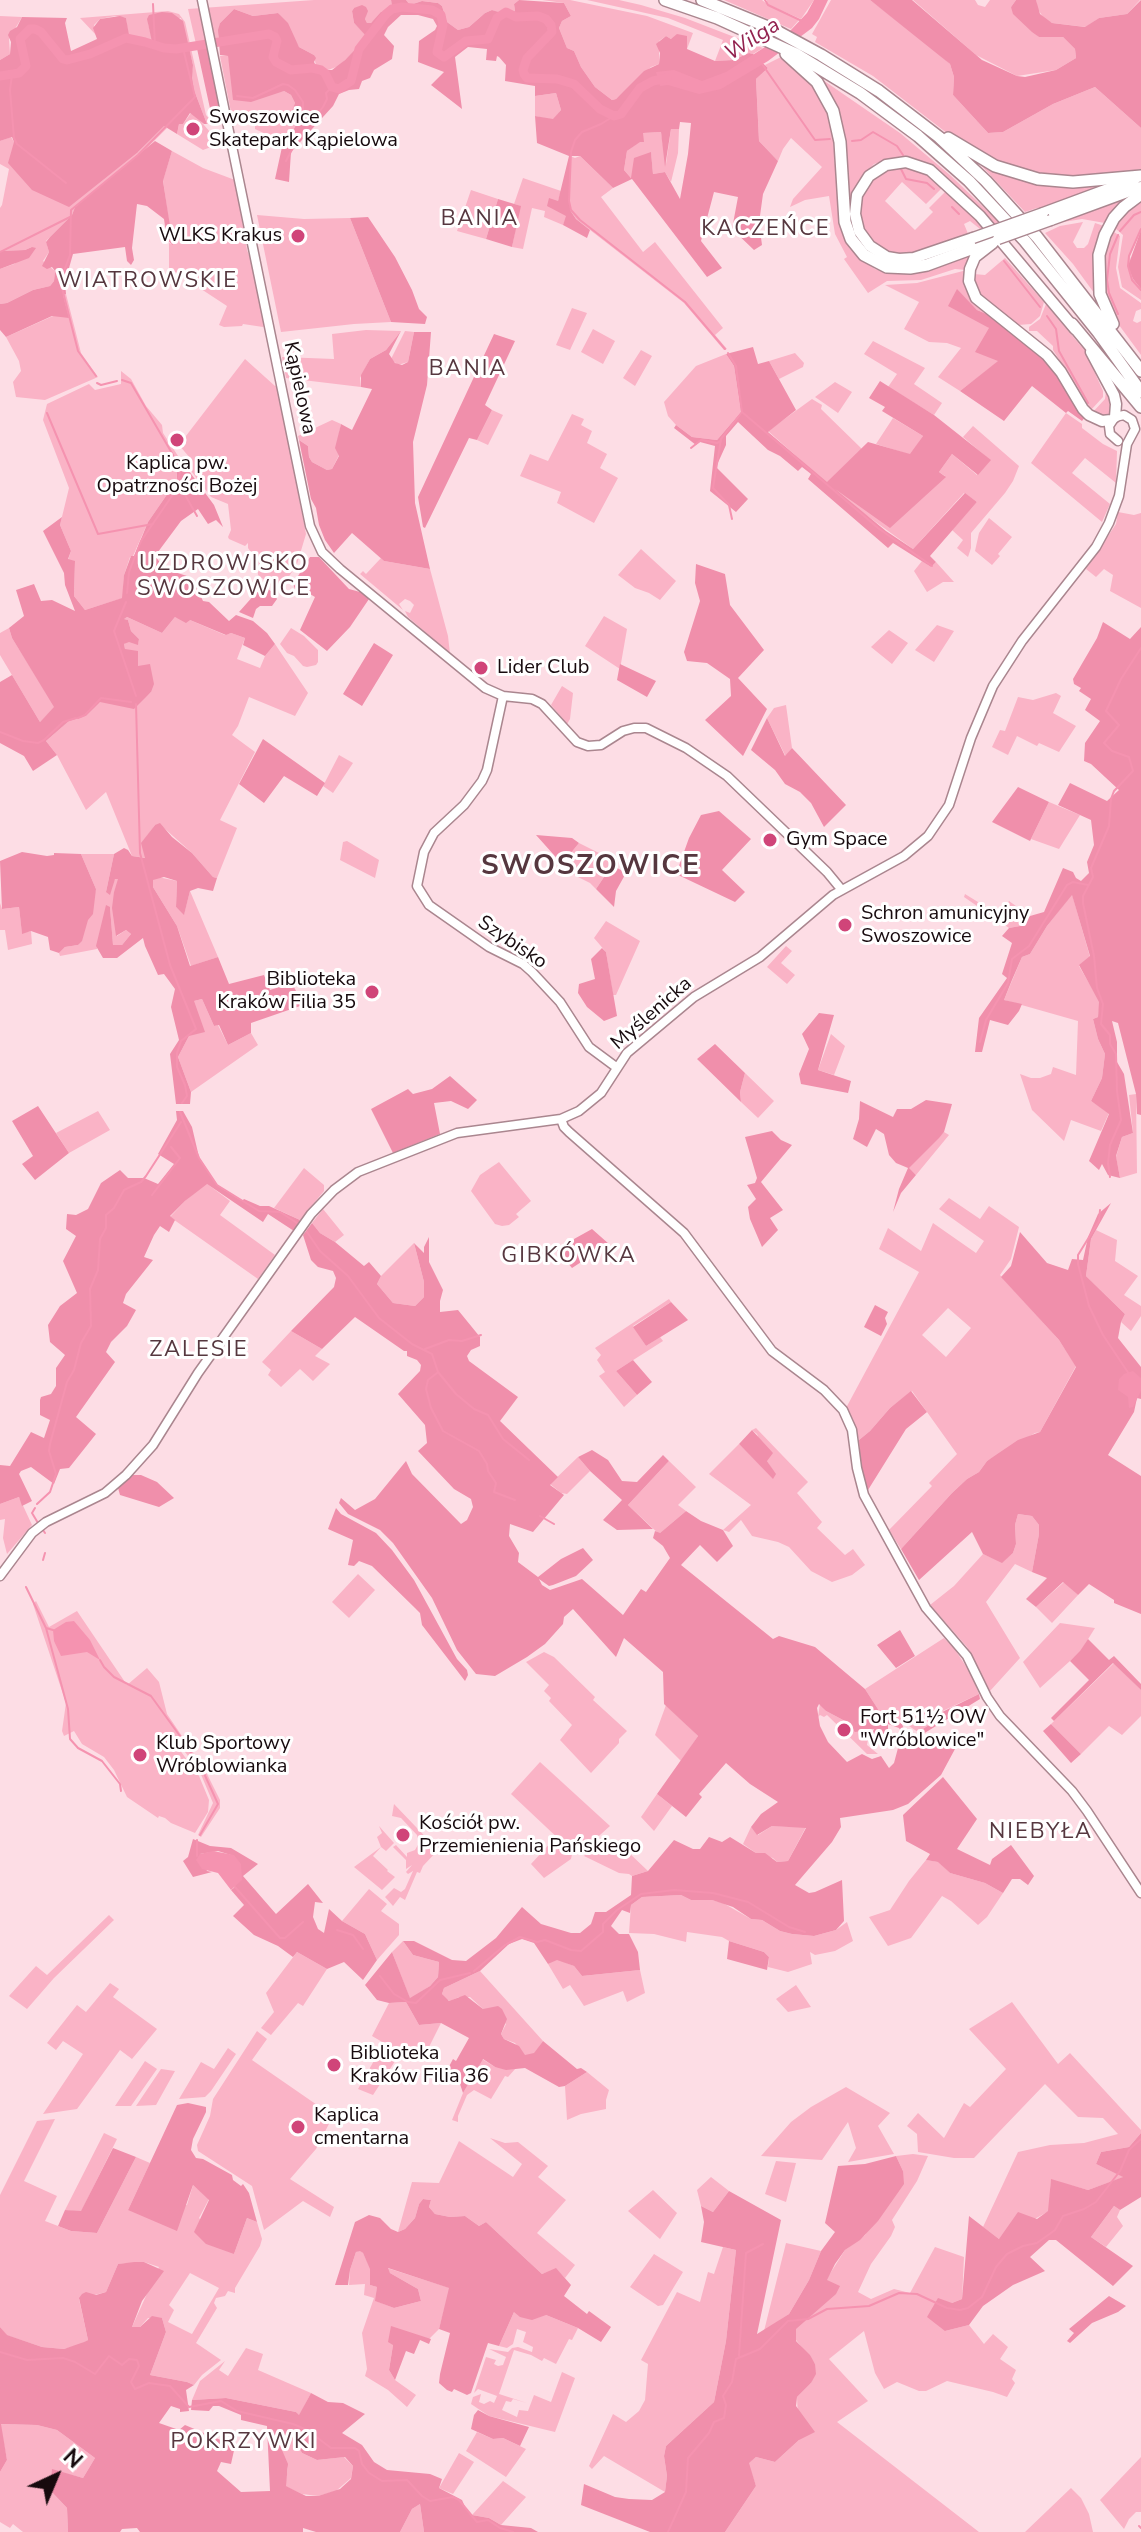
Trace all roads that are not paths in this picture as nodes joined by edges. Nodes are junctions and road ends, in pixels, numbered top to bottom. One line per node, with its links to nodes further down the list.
1 (202, 0): 20 (street, Kąpielowa)
2 (665, 0): 4 (highway)
3 (702, 0): 4 (highway)
4 (798, 53): 5 (highway); 11 (highway); 14 (highway)
5 (919, 121): 6 (highway); 13 (highway)
6 (1141, 177): 9 (main road)
7 (1141, 187): 9 (main road)
8 (1141, 194): 13 (highway)
9 (1047, 216): 10 (main road, bridge); 11 (main road, bridge)
10 (998, 239): 11 (highway)
11 (979, 245): 12 (main road); 16 (main road)
12 (1072, 324): 15 (highway); 16 (main road)
13 (1138, 367)
14 (1141, 392)
15 (1141, 407)
16 (1113, 418): 17 (street); 18 (street)
17 (1129, 439): 18 (street); 19 (street, Myślenicka)
18 (1118, 441): 19 (street, Myślenicka)
19 (1123, 462): 21 (street, Myślenicka)
20 (507, 696): 21 (street, Kąpielowa); 22 (street, Szybisko)
21 (841, 889): 22 (street, Myślenicka)
22 (616, 1067): 23 (street, Myślenicka)
23 (564, 1119): 24 (street); 25 (street)
24 (0, 1576)
25 (1141, 1893)

